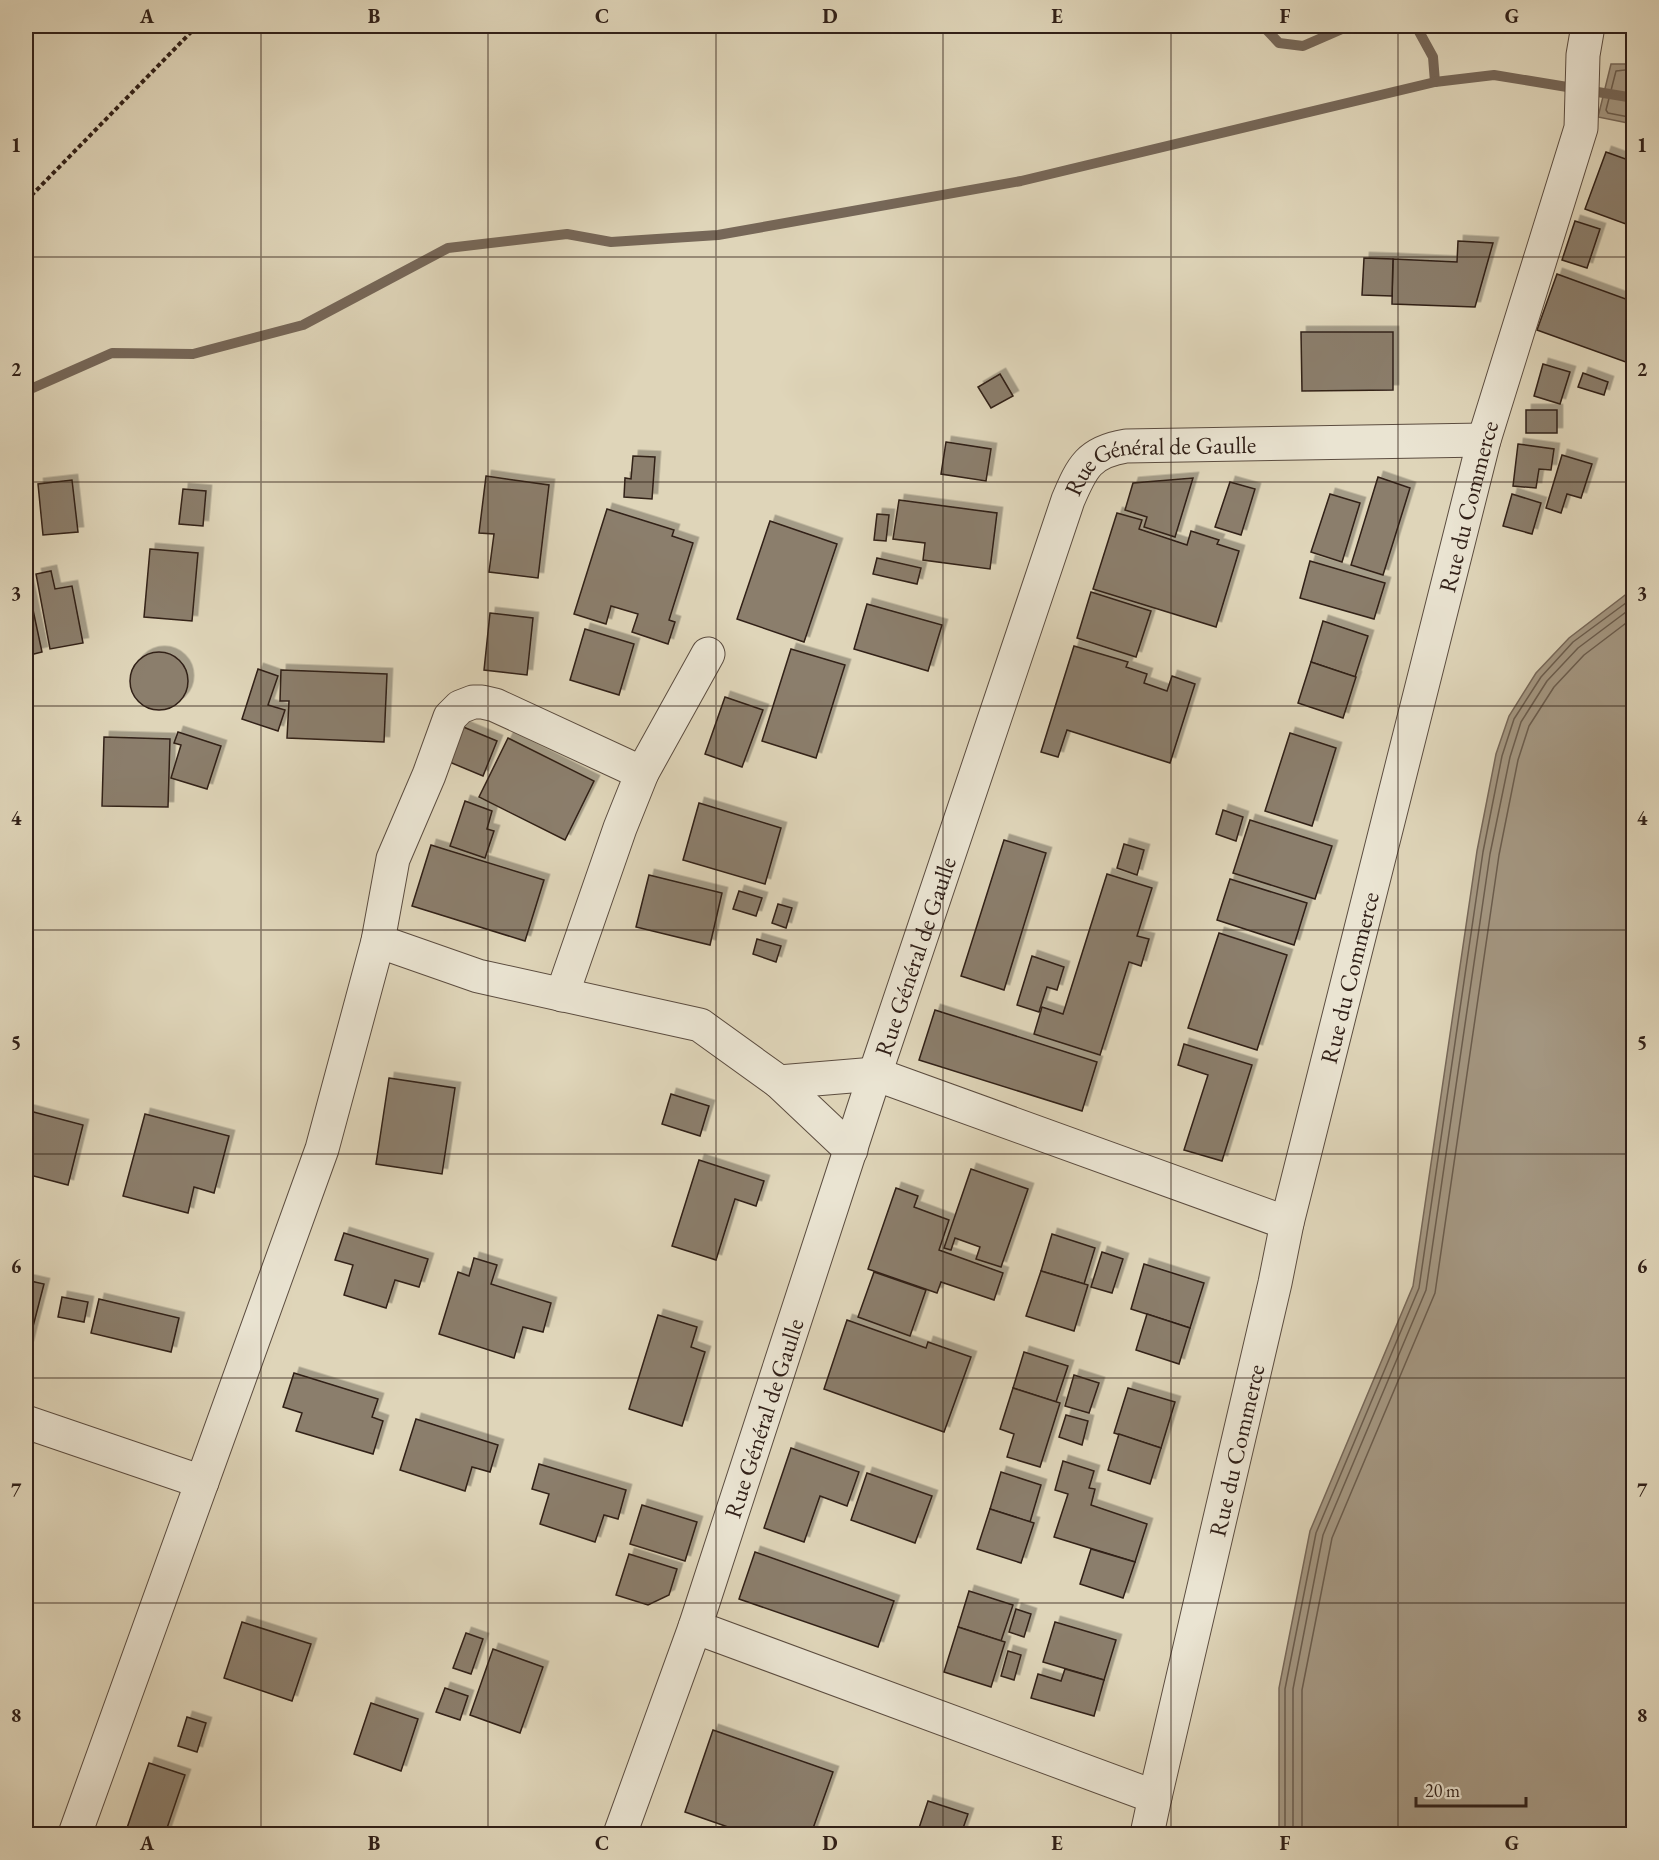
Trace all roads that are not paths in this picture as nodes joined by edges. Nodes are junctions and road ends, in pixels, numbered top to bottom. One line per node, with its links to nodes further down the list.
1 (1586, 40): 2 (street, Rue du Commerce)
2 (1484, 440): 7 (street, Rue Général de Gaulle); 10 (street, Rue du Commerce)
3 (708, 654): 4 (street)
4 (642, 773): 5 (street); 6 (street)
5 (378, 941): 6 (street); 12 (street)
6 (562, 995): 8 (street)
7 (875, 1074): 8 (street); 9 (street, Rue Général de Gaulle); 10 (street)
8 (779, 1082): 9 (street)
9 (851, 1150): 13 (street, Rue Général de Gaulle)
10 (1287, 1223): 14 (street, Rue du Commerce)
11 (26, 1422): 12 (street)
12 (202, 1482): 15 (street)
13 (695, 1627): 14 (street); 16 (street, Rue Général de Gaulle)
14 (1155, 1797): 17 (street, Rue du Commerce)
15 (75, 1834)
16 (620, 1834)
17 (1148, 1834)

